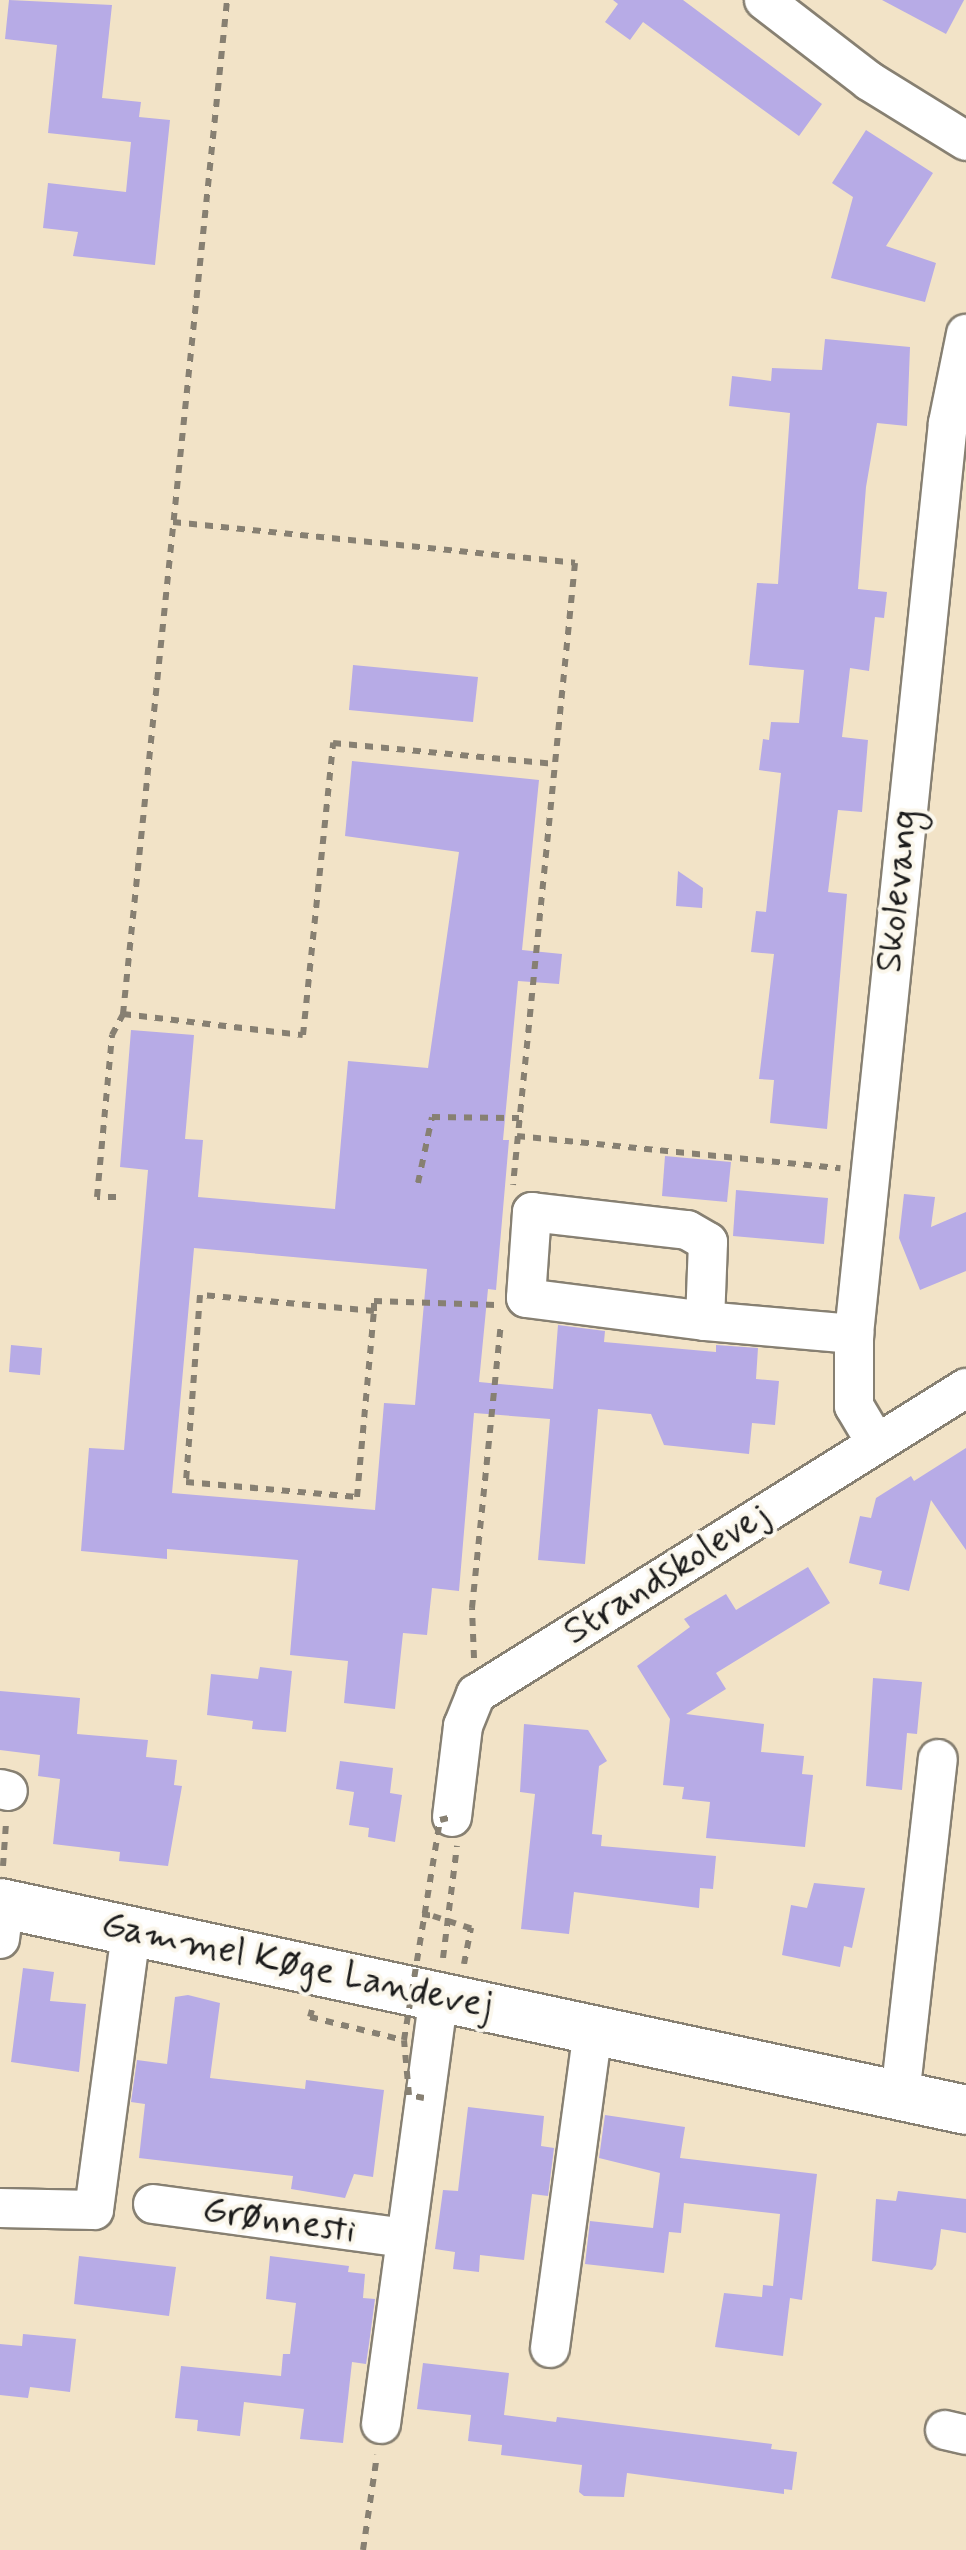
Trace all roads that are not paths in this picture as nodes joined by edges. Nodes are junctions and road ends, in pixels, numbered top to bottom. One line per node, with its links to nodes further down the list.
1 (764, 0): 2 (street)
2 (966, 140)
3 (966, 334): 5 (street, Skolevang)
4 (705, 1320): 4 (street); 5 (street)
5 (854, 1334): 7 (street, Skolevang)
6 (966, 1388): 7 (street, Strandskolevej)
7 (876, 1443): 9 (street, Strandskolevej)
8 (938, 1759): 14 (street)
9 (452, 1817)
10 (1, 1907): 11 (main road, Gammel Køge Landevej)
11 (131, 1931): 12 (main road, Gammel Køge Landevej); 17 (street)
12 (439, 1996): 13 (main road, Gammel Køge Landevej); 18 (street, Grønnesti)
13 (594, 2030): 14 (main road, Gammel Køge Landevej); 19 (street)
14 (900, 2096): 15 (main road, Gammel Køge Landevej)
15 (966, 2110)
16 (152, 2204): 18 (street, Grønnesti)
17 (0, 2208)
18 (406, 2238): 20 (street, Grønnesti)
19 (550, 2348)
20 (381, 2424)

